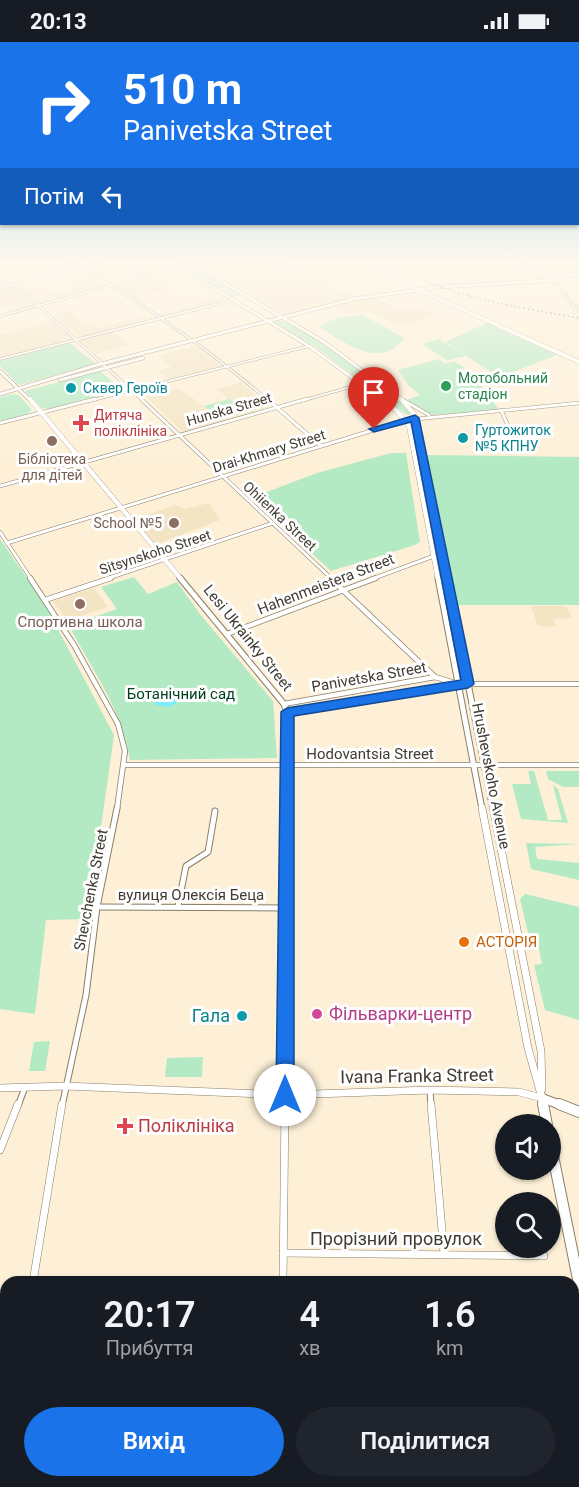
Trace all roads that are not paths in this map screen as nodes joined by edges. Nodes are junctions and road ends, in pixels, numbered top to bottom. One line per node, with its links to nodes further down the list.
1 (66, 329): 8 (street, Ohiienka Street)
2 (116, 329): 8 (street)
3 (174, 329): 9 (street)
4 (241, 329): 9 (main road)
5 (282, 329): 10 (main road)
6 (304, 329): 20 (main road, Hrushevskoho Avenue)
7 (506, 329): 12 (main road)
8 (77, 339): 11 (street); 13 (street, Ohiienka Street)
9 (193, 342): 13 (main road); 14 (street)
10 (309, 346): 14 (street); 16 (main road)
11 (0, 359)
12 (579, 362)
13 (106, 365): 17 (main road); 18 (street, Ohiienka Street)
14 (228, 366): 18 (street); 22 (street)
15 (0, 371): 17 (main road, Lesi Ukrainky Street)
16 (361, 384): 22 (street, Hunska Street); 27 (main road)
17 (19, 389): 19 (main road); 24 (main road, Lesi Ukrainky Street)
18 (132, 390): 24 (street); 29 (street, Ohiienka Street)
19 (0, 394)
20 (396, 395): 25 (street); 26 (main road, Hrushevskoho Avenue)
21 (579, 403): 23 (street, Drai-Khmary Street)
22 (276, 407): 29 (street, Hunska Street); 31 (street)
23 (501, 411): 25 (street, Drai-Khmary Street); 30 (street)
24 (43, 412): 28 (street); 32 (main road, Lesi Ukrainky Street)
25 (435, 416): 26 (street, Drai-Khmary Street)
26 (415, 418): 27 (street, Drai-Khmary Street); 46 (main road, Hrushevskoho Avenue)
27 (405, 420): 31 (street, Drai-Khmary Street); 39 (main road, Hrushevskoho Avenue)
28 (0, 423)
29 (180, 434): 32 (street, Hunska Street); 33 (street, Ohiienka Street)
30 (516, 444)
31 (321, 446): 33 (street, Drai-Khmary Street)
32 (82, 462): 34 (street, Hunska Street); 35 (main road, Lesi Ukrainky Street)
33 (222, 477): 35 (street, Drai-Khmary Street); 36 (street, Ohiienka Street)
34 (0, 486)
35 (120, 508): 38 (street, Drai-Khmary Street); 40 (main road, Lesi Ukrainky Street)
36 (273, 524): 40 (street, Sitsynskoho Street); 41 (street, Ohiienka Street)
37 (0, 532): 38 (street, Shevchenka Street)
38 (7, 543): 42 (street, Shevchenka Street)
39 (434, 556): 41 (street, Hahenmeistera Street); 45 (main road, Hrushevskoho Avenue)
40 (166, 559): 42 (street, Sitsynskoho Street); 43 (main road, Lesi Ukrainky Street)
41 (342, 590): 43 (street, Hahenmeistera Street); 44 (street, Ohiienka Street)
42 (45, 600): 50 (street, Shevchenka Street)
43 (227, 634): 48 (main road, Lesi Ukrainky Street)
44 (435, 677): 45 (street, Panivetska Street); 48 (street, Panivetska Street)
45 (458, 684): 46 (street, Panivetska Street); 49 (street, Panivetska Street); 52 (main road, Hrushevskoho Avenue)
46 (468, 684): 47 (street, Panivetska Street); 53 (main road, Hrushevskoho Avenue)
47 (579, 684)
48 (284, 704): 49 (main road, Lesi Ukrainky Street)
49 (287, 712): 54 (main road, Lesi Ukrainky Street)
50 (124, 765): 54 (street, Hodovantsia Street); 57 (street, Shevchenka Street)
51 (579, 765): 53 (street, Hodovantsia Street)
52 (474, 766): 53 (street, Hodovantsia Street); 54 (street, Hodovantsia Street); 64 (main road, Hrushevskoho Avenue)
53 (484, 766): 64 (main road, Hrushevskoho Avenue)
54 (287, 767): 58 (main road, Lesi Ukrainky Street)
55 (215, 811): 56 (street)
56 (178, 906): 57 (street, вулиця Олексія Беца); 58 (street, вулиця Олексія Беца)
57 (97, 907): 59 (street, Shevchenka Street)
58 (285, 908): 63 (main road, Lesi Ukrainky Street)
59 (65, 1086): 60 (main road, Ivana Franka Street); 63 (main road, Ivana Franka Street); 72 (street, Shevchenka Street)
60 (26, 1087): 61 (main road, Ivana Franka Street); 67 (street)
61 (0, 1088)
62 (430, 1090): 63 (main road, Ivana Franka Street); 64 (main road, Ivana Franka Street); 70 (street)
63 (285, 1095): 69 (street, Lesi Ukrainky Street)
64 (542, 1098): 65 (main road, Ivana Franka Street); 66 (main road, Hrushevskoho Avenue)
65 (579, 1112)
66 (545, 1114)
67 (0, 1150)
68 (558, 1180): 74 (main road)
69 (283, 1253): 70 (street, Прорізний провулок); 73 (street, Lesi Ukrainky Street)
70 (444, 1253): 71 (street, Прорізний провулок)
71 (495, 1255)
72 (34, 1276)
73 (283, 1276)
74 (577, 1276)

